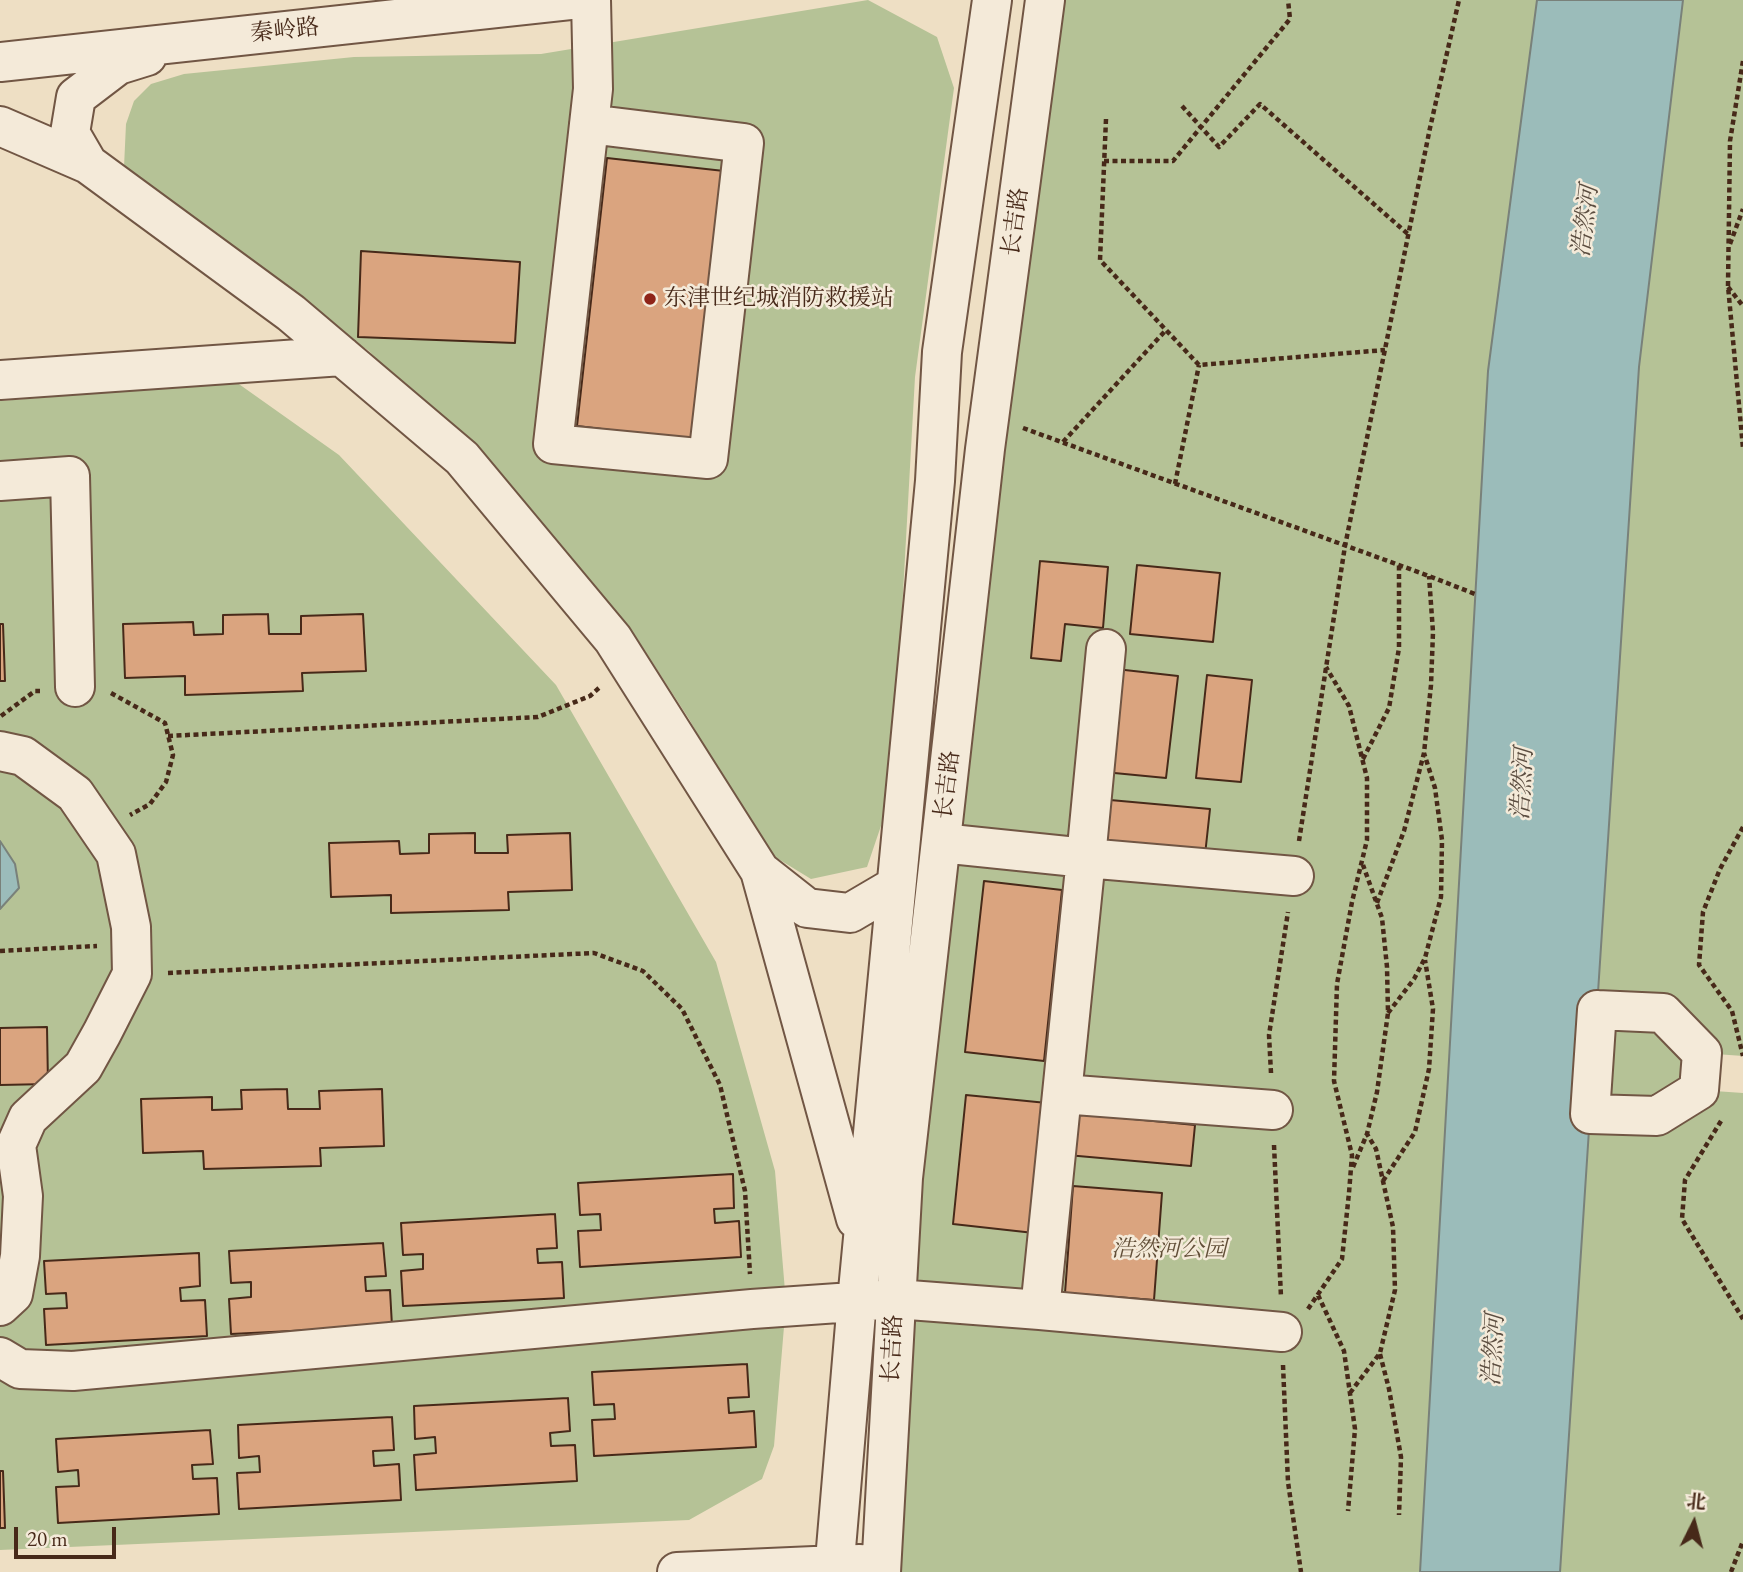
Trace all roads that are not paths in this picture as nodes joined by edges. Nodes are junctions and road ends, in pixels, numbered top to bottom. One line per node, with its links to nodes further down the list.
1 (570, 0): 5 (street, 秦岭路)
2 (590, 0): 7 (street)
3 (992, 0): 20 (street, 长吉路)
4 (1045, 0): 16 (street, 长吉路)
5 (189, 42): 6 (street, 秦岭路); 9 (street)
6 (0, 62)
7 (589, 124): 7 (street)
8 (0, 126): 9 (street)
9 (88, 164): 10 (street)
10 (342, 356): 11 (street); 18 (street)
11 (0, 380)
12 (0, 481): 14 (street)
13 (1106, 649): 17 (street)
14 (75, 688)
15 (0, 751): 23 (street)
16 (941, 843): 17 (street); 25 (street, 长吉路)
17 (1086, 858): 19 (street); 21 (street)
18 (760, 871): 20 (street); 24 (street)
19 (1294, 876)
20 (896, 886): 24 (street, 长吉路)
21 (1062, 1094): 22 (street); 28 (street)
22 (1273, 1110)
23 (12, 1126): 27 (street)
24 (863, 1243): 26 (street, 长吉路)
25 (896, 1299): 26 (street); 28 (street); 31 (street, 长吉路)
26 (857, 1301): 30 (street); 32 (street, 长吉路)
27 (0, 1306)
28 (1040, 1310): 29 (street)
29 (1293, 1324)
30 (0, 1357)
31 (881, 1568): 32 (street)
32 (835, 1569): 33 (street)
33 (677, 1572)

